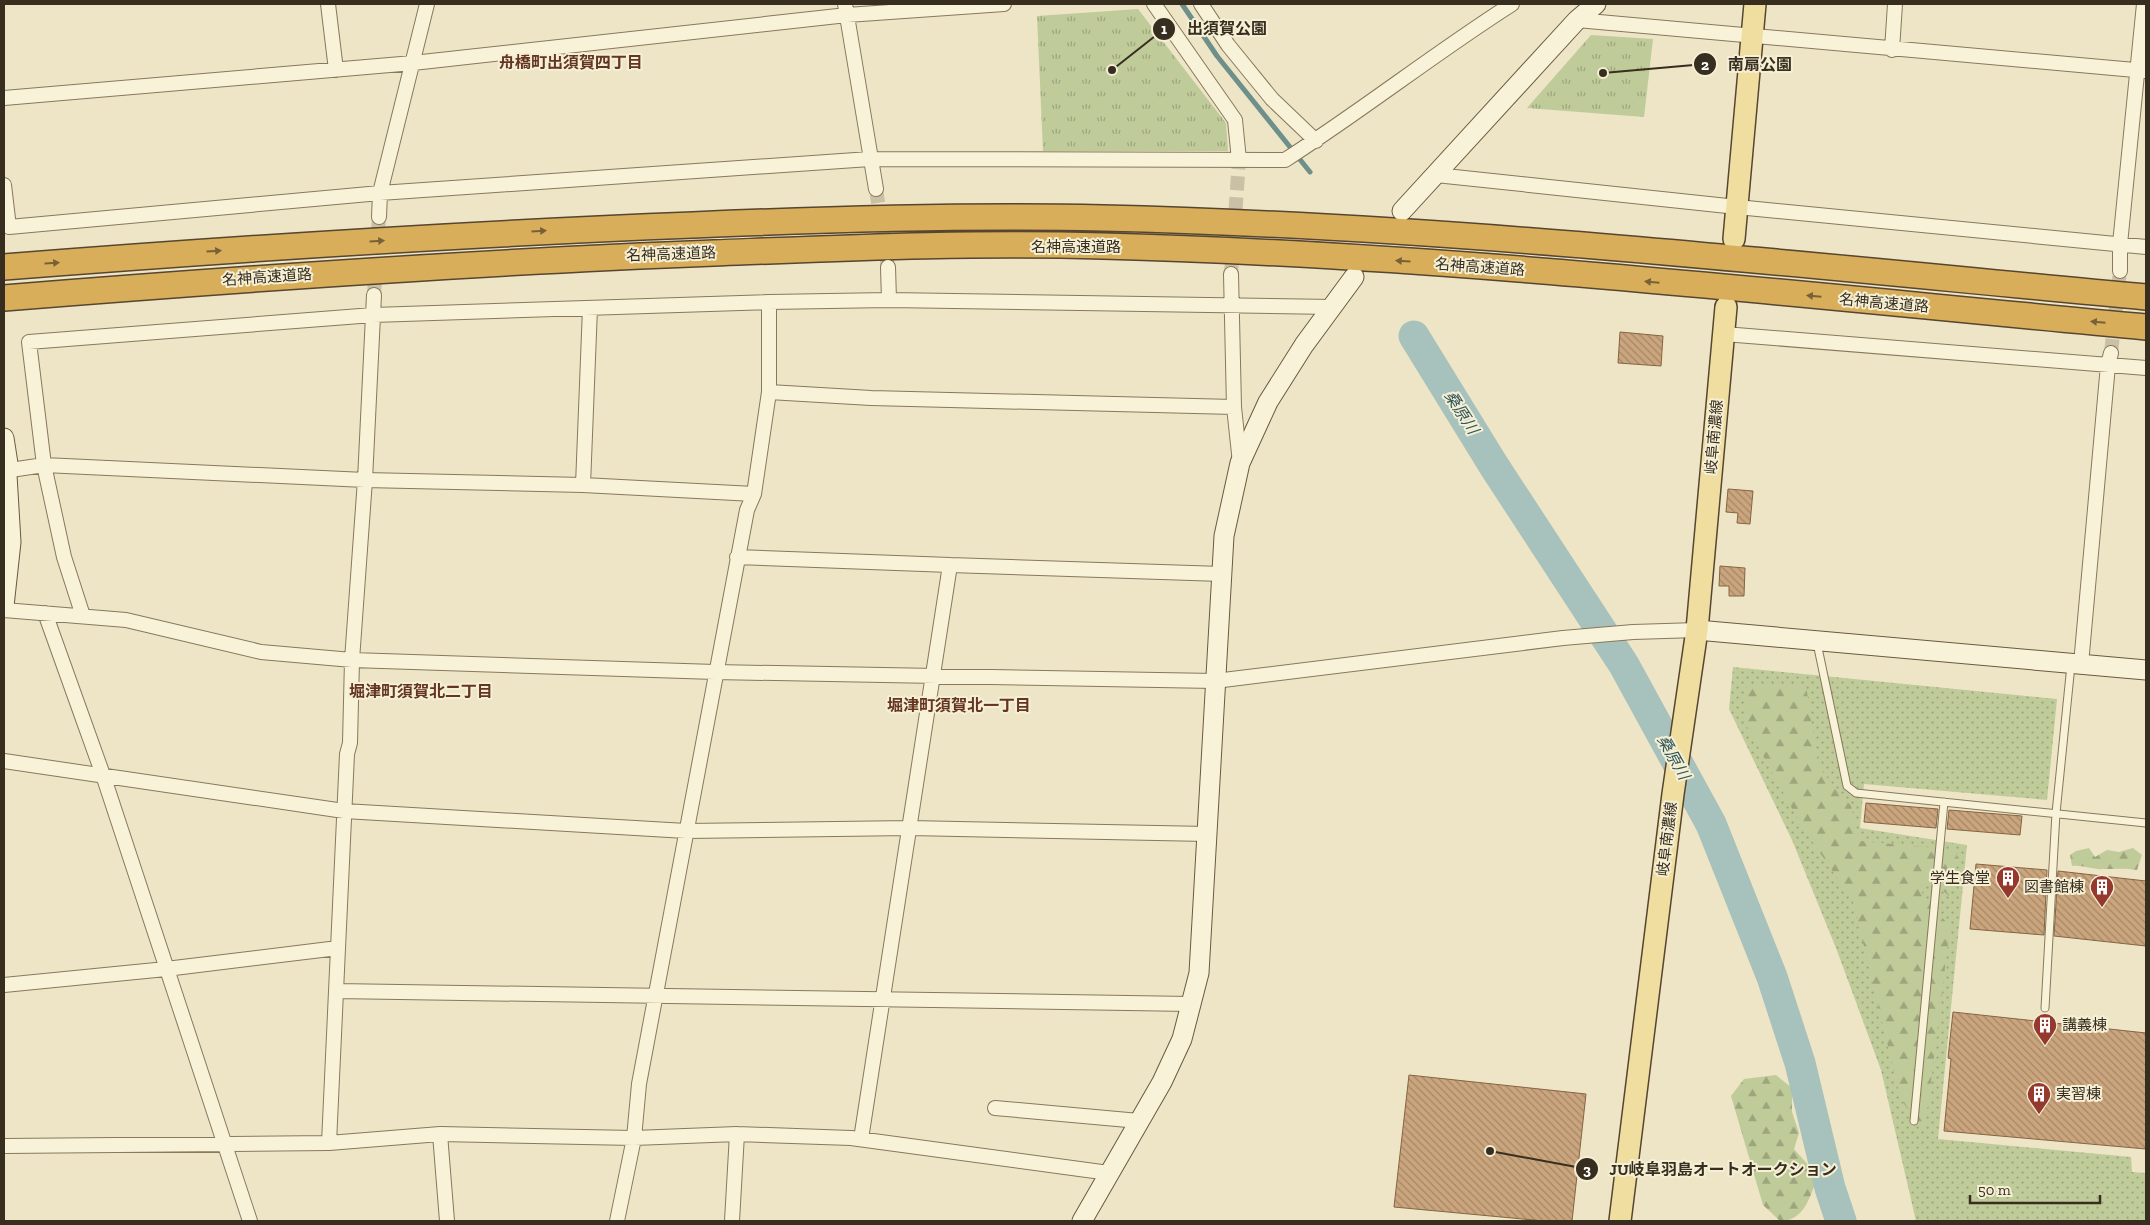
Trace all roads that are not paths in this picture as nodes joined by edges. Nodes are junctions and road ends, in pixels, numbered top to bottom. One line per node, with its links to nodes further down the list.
1 (328, 4): 16 (street)
2 (427, 4): 15 (street)
3 (1004, 4): 11 (street)
4 (1154, 4): 21 (street)
5 (1201, 4): 19 (street)
6 (1512, 4): 19 (street)
7 (1596, 4): 12 (street)
8 (1755, 4): 13 (main road)
9 (1895, 4): 14 (street)
10 (2144, 4): 17 (street)
11 (846, 10): 15 (street); 20 (street)
12 (1577, 20): 13 (street); 22 (street)
13 (1752, 36): 14 (street); 26 (main road)
14 (1892, 50): 17 (street)
15 (413, 63): 16 (street); 25 (street)
16 (336, 70): 18 (street)
17 (2142, 71): 30 (street)
18 (4, 98)
19 (1314, 142): 21 (street)
20 (870, 159): 21 (street); 24 (street); 25 (street)
21 (1239, 160)
22 (1436, 175): 26 (street); 27 (street)
23 (4, 185): 25 (street)
24 (876, 189)
25 (380, 193): 28 (street)
26 (1737, 208): 29 (main road); 30 (street)
27 (1402, 212)
28 (379, 217)
29 (1734, 239)
30 (2120, 244): 31 (street); 34 (street)
31 (2146, 247)
32 (4, 267): 38 (highway, 名神高速道路, one-way to 38)
33 (888, 267): 40 (street)
34 (2120, 271)
35 (1231, 274): 42 (street)
36 (1354, 277): 43 (street)
37 (374, 295): 46 (street)
38 (2146, 296)
39 (4, 298): 47 (highway, 名神高速道路, one-way to 39)
40 (889, 300): 41 (street); 42 (street)
41 (769, 302): 45 (street); 51 (street)
42 (1232, 305): 43 (street); 52 (street)
43 (1333, 307): 54 (street)
44 (1726, 307): 48 (main road, 岐阜南濃線)
45 (590, 308): 46 (street); 58 (street)
46 (373, 315): 55 (street); 57 (street)
47 (2146, 327)
48 (1724, 334): 49 (street); 67 (main road, 岐阜南濃線)
49 (2110, 359): 50 (street); 70 (street)
50 (2146, 368)
51 (769, 392): 52 (street); 59 (street)
52 (1234, 407): 54 (street)
53 (4, 438): 56 (street)
54 (1240, 463): 62 (street)
55 (44, 465): 56 (street); 57 (street); 66 (street)
56 (6, 470): 63 (street)
57 (365, 480): 58 (street); 69 (street)
58 (583, 485): 59 (street)
59 (754, 494): 60 (street)
60 (737, 557): 61 (street); 72 (street)
61 (950, 565): 62 (street); 73 (street)
62 (1222, 574): 74 (street)
63 (4, 606)
64 (4, 610): 65 (street)
65 (44, 613): 66 (street); 76 (street)
66 (82, 616): 69 (street)
67 (1697, 630): 68 (street); 74 (street); 108 (main road, 岐阜南濃線)
68 (1817, 640): 70 (street); 77 (lane)
69 (352, 660): 72 (street); 78 (street)
70 (2076, 663): 71 (street); 79 (lane)
71 (2146, 670)
72 (715, 672): 73 (street); 82 (street)
73 (934, 675): 74 (street); 81 (street)
74 (1215, 681): 83 (street)
75 (4, 761): 76 (street)
76 (103, 775): 78 (street); 85 (street)
77 (1944, 802): 79 (lane); 94 (lane)
78 (344, 811): 82 (street); 84 (street)
79 (2056, 813): 80 (lane); 91 (lane)
80 (2146, 823)
81 (910, 828): 82 (street); 83 (street); 89 (street)
82 (686, 831): 88 (street)
83 (1208, 834): 90 (street)
84 (338, 948): 85 (street); 87 (street)
85 (166, 969): 86 (street); 100 (street)
86 (4, 985)
87 (336, 991): 88 (street); 99 (street)
88 (656, 996): 89 (street); 97 (street)
89 (883, 999): 90 (street); 98 (street)
90 (1191, 1004): 93 (street)
91 (2046, 1008)
92 (995, 1108): 93 (street)
93 (1140, 1121): 102 (street)
94 (1914, 1121)
95 (440, 1134): 97 (street); 99 (street); 104 (street)
96 (737, 1134): 97 (street); 98 (street); 106 (street)
97 (634, 1138): 105 (street)
98 (861, 1139): 102 (street)
99 (329, 1143): 100 (street)
100 (224, 1144): 101 (street); 103 (street)
101 (4, 1146)
102 (1109, 1173): 107 (street)
103 (250, 1221)
104 (447, 1221)
105 (617, 1221)
106 (732, 1221)
107 (1082, 1221)
108 (1620, 1221)

